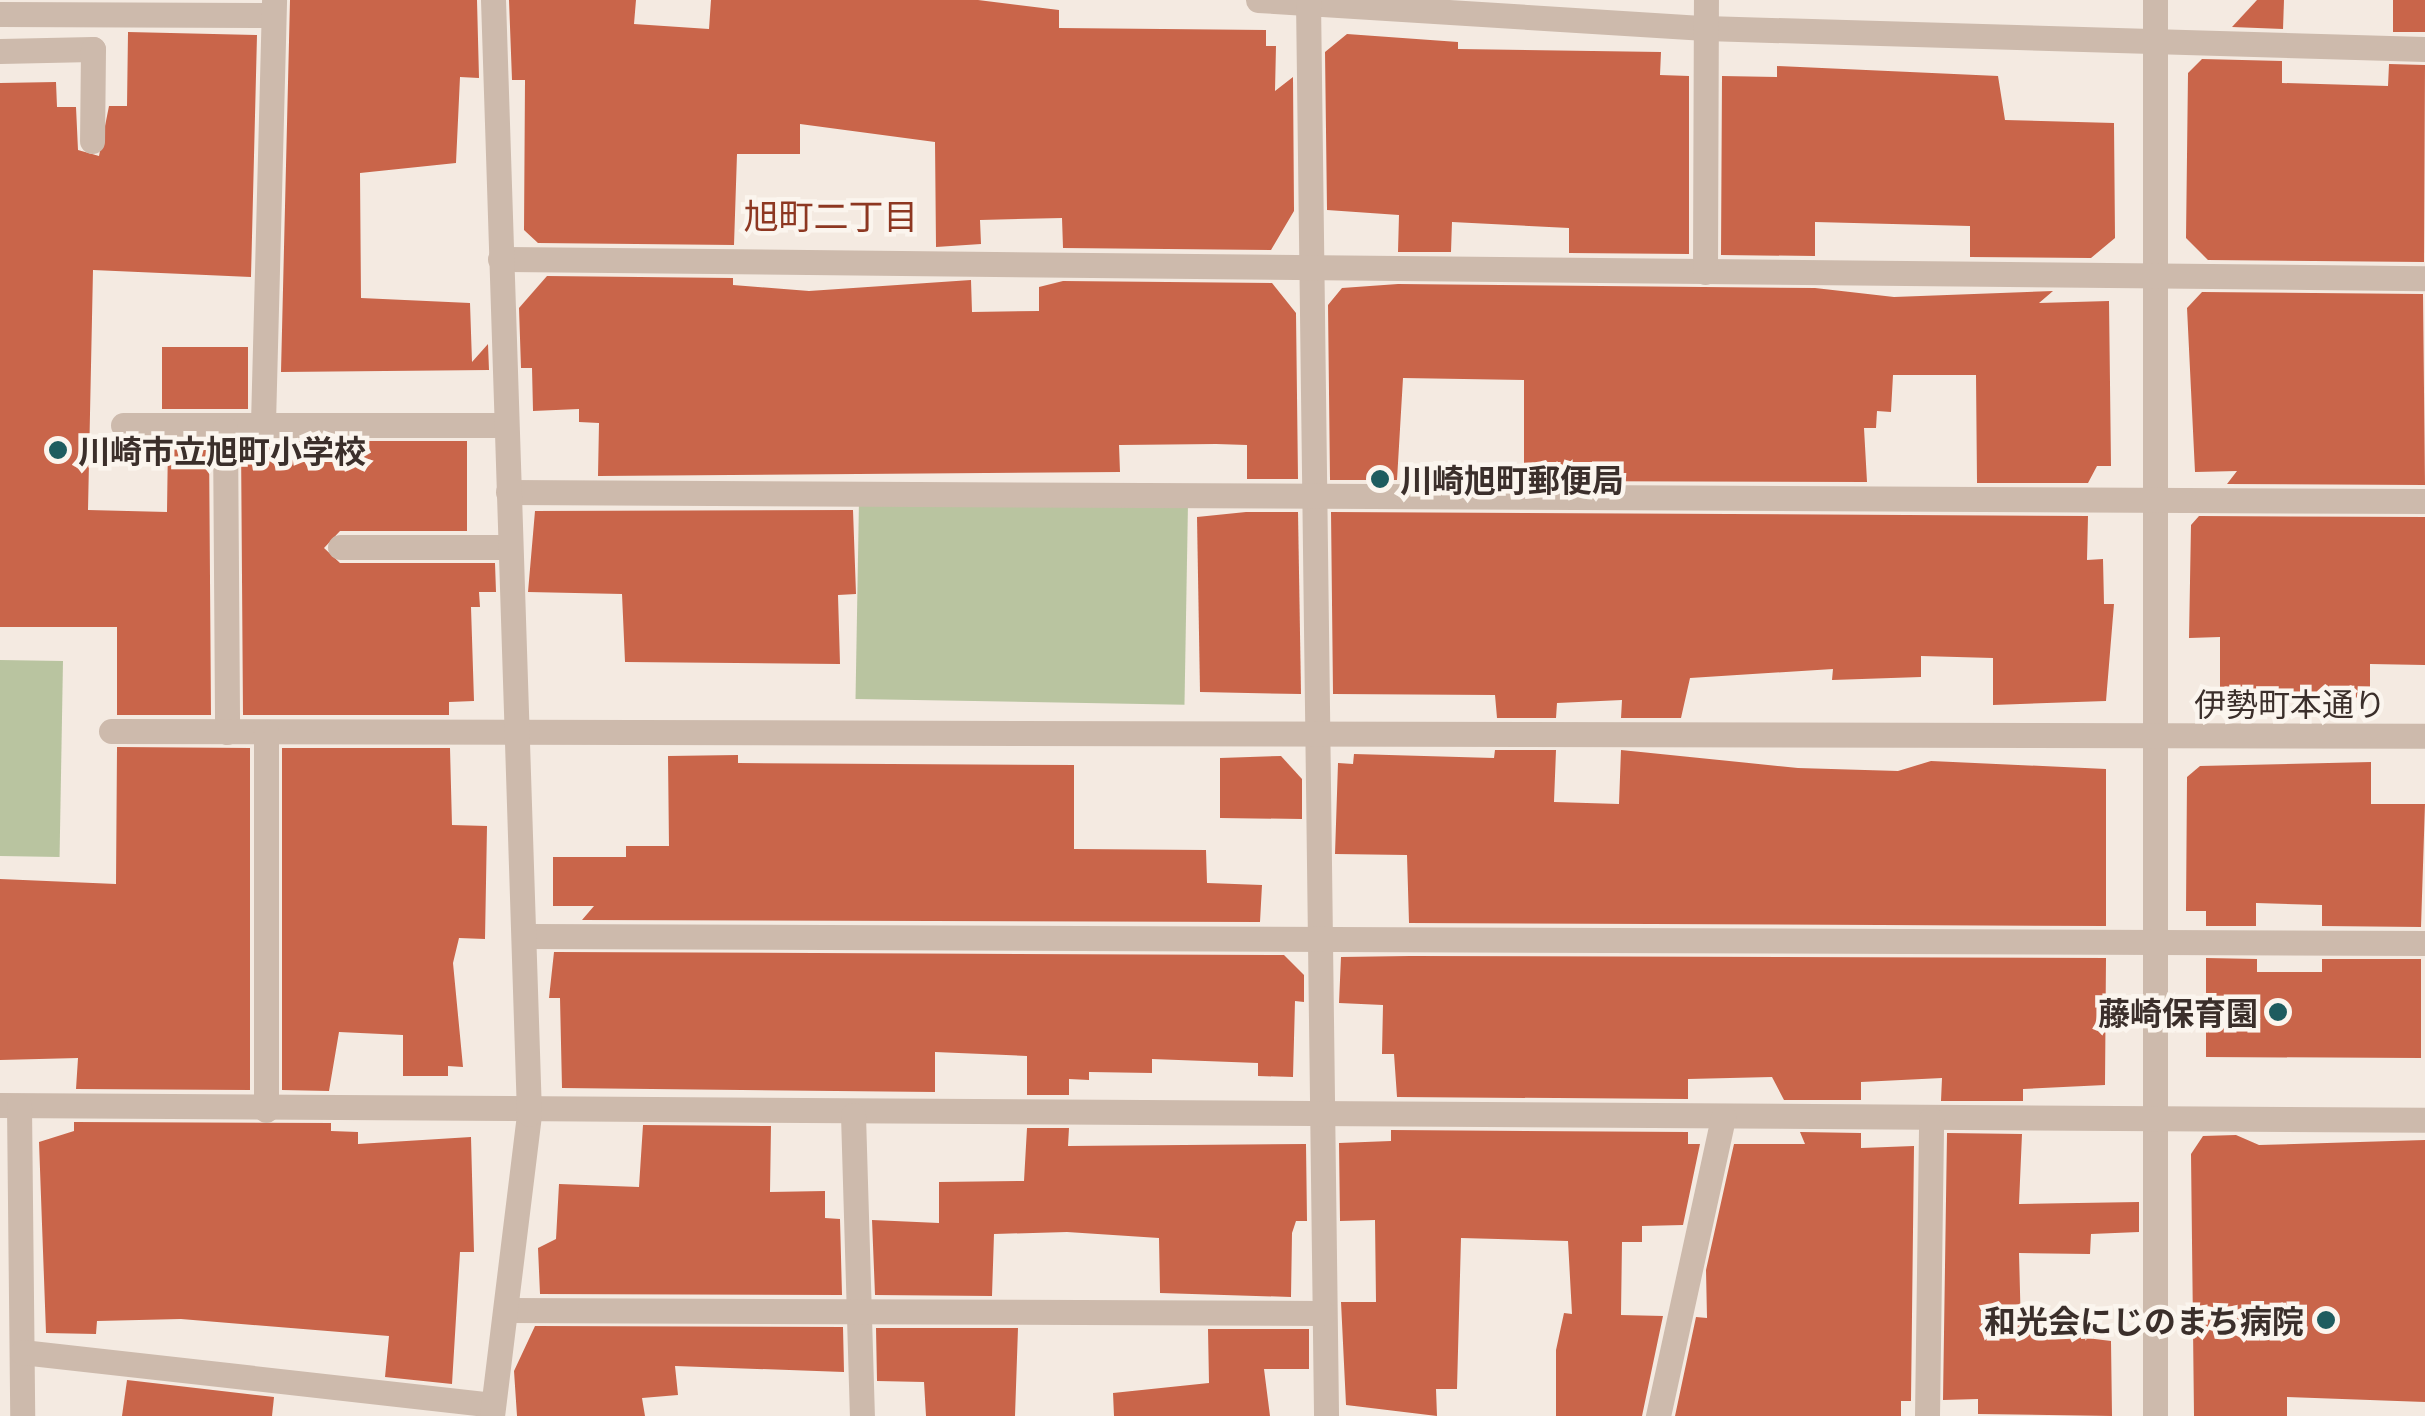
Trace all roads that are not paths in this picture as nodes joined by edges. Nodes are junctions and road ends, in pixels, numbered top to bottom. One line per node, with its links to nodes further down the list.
1 (493, 0): 13 (street)
2 (1258, 0): 5 (street)
3 (1706, 0): 8 (street)
4 (2155, 0): 9 (street)
5 (1308, 2): 8 (street); 14 (street)
6 (274, 8): 7 (street); 18 (street)
7 (0, 14)
8 (1705, 28): 9 (street); 15 (street)
9 (2155, 45): 10 (street); 16 (street)
10 (2425, 49)
11 (0, 51): 12 (street)
12 (92, 140)
13 (500, 259): 14 (street); 19 (street)
14 (1310, 268): 15 (street); 22 (street)
15 (1705, 272): 16 (street)
16 (2153, 276): 17 (street); 24 (street)
17 (2425, 278)
18 (264, 423): 19 (street); 21 (street)
19 (505, 425): 23 (street)
20 (123, 426): 21 (street)
21 (225, 428): 29 (street)
22 (1312, 489): 23 (street); 24 (street); 32 (street)
23 (508, 492): 27 (street)
24 (2154, 498): 25 (street); 33 (street)
25 (2425, 501)
26 (340, 546): 27 (street)
27 (509, 548): 31 (street)
28 (111, 732): 29 (street, 伊勢町本通り)
29 (227, 732): 30 (street, 伊勢町本通り)
30 (266, 732): 31 (street, 伊勢町本通り); 40 (street)
31 (515, 733): 32 (street, 伊勢町本通り); 35 (street)
32 (1315, 736): 33 (street, 伊勢町本通り); 36 (street)
33 (2155, 736): 34 (street, 伊勢町本通り); 37 (street)
34 (2425, 736)
35 (526, 936): 36 (street); 42 (street)
36 (1318, 936): 37 (street); 41 (street)
37 (2156, 942): 38 (street); 45 (street)
38 (2425, 942)
39 (10, 1105): 40 (street); 51 (street)
40 (266, 1110): 42 (street)
41 (1320, 1111): 43 (street); 44 (street); 50 (street)
42 (529, 1114): 43 (street); 48 (street)
43 (853, 1115): 49 (street)
44 (1723, 1117): 46 (street); 56 (street)
45 (2156, 1117): 46 (street); 47 (street); 58 (street)
46 (1931, 1119): 57 (street)
47 (2425, 1120)
48 (509, 1310): 49 (street); 52 (street)
49 (859, 1311): 50 (street); 54 (street)
50 (1323, 1313): 55 (street)
51 (22, 1352): 52 (street); 53 (street)
52 (493, 1410)
53 (22, 1416)
54 (862, 1416)
55 (1326, 1416)
56 (1658, 1416)
57 (1928, 1416)
58 (2156, 1416)

